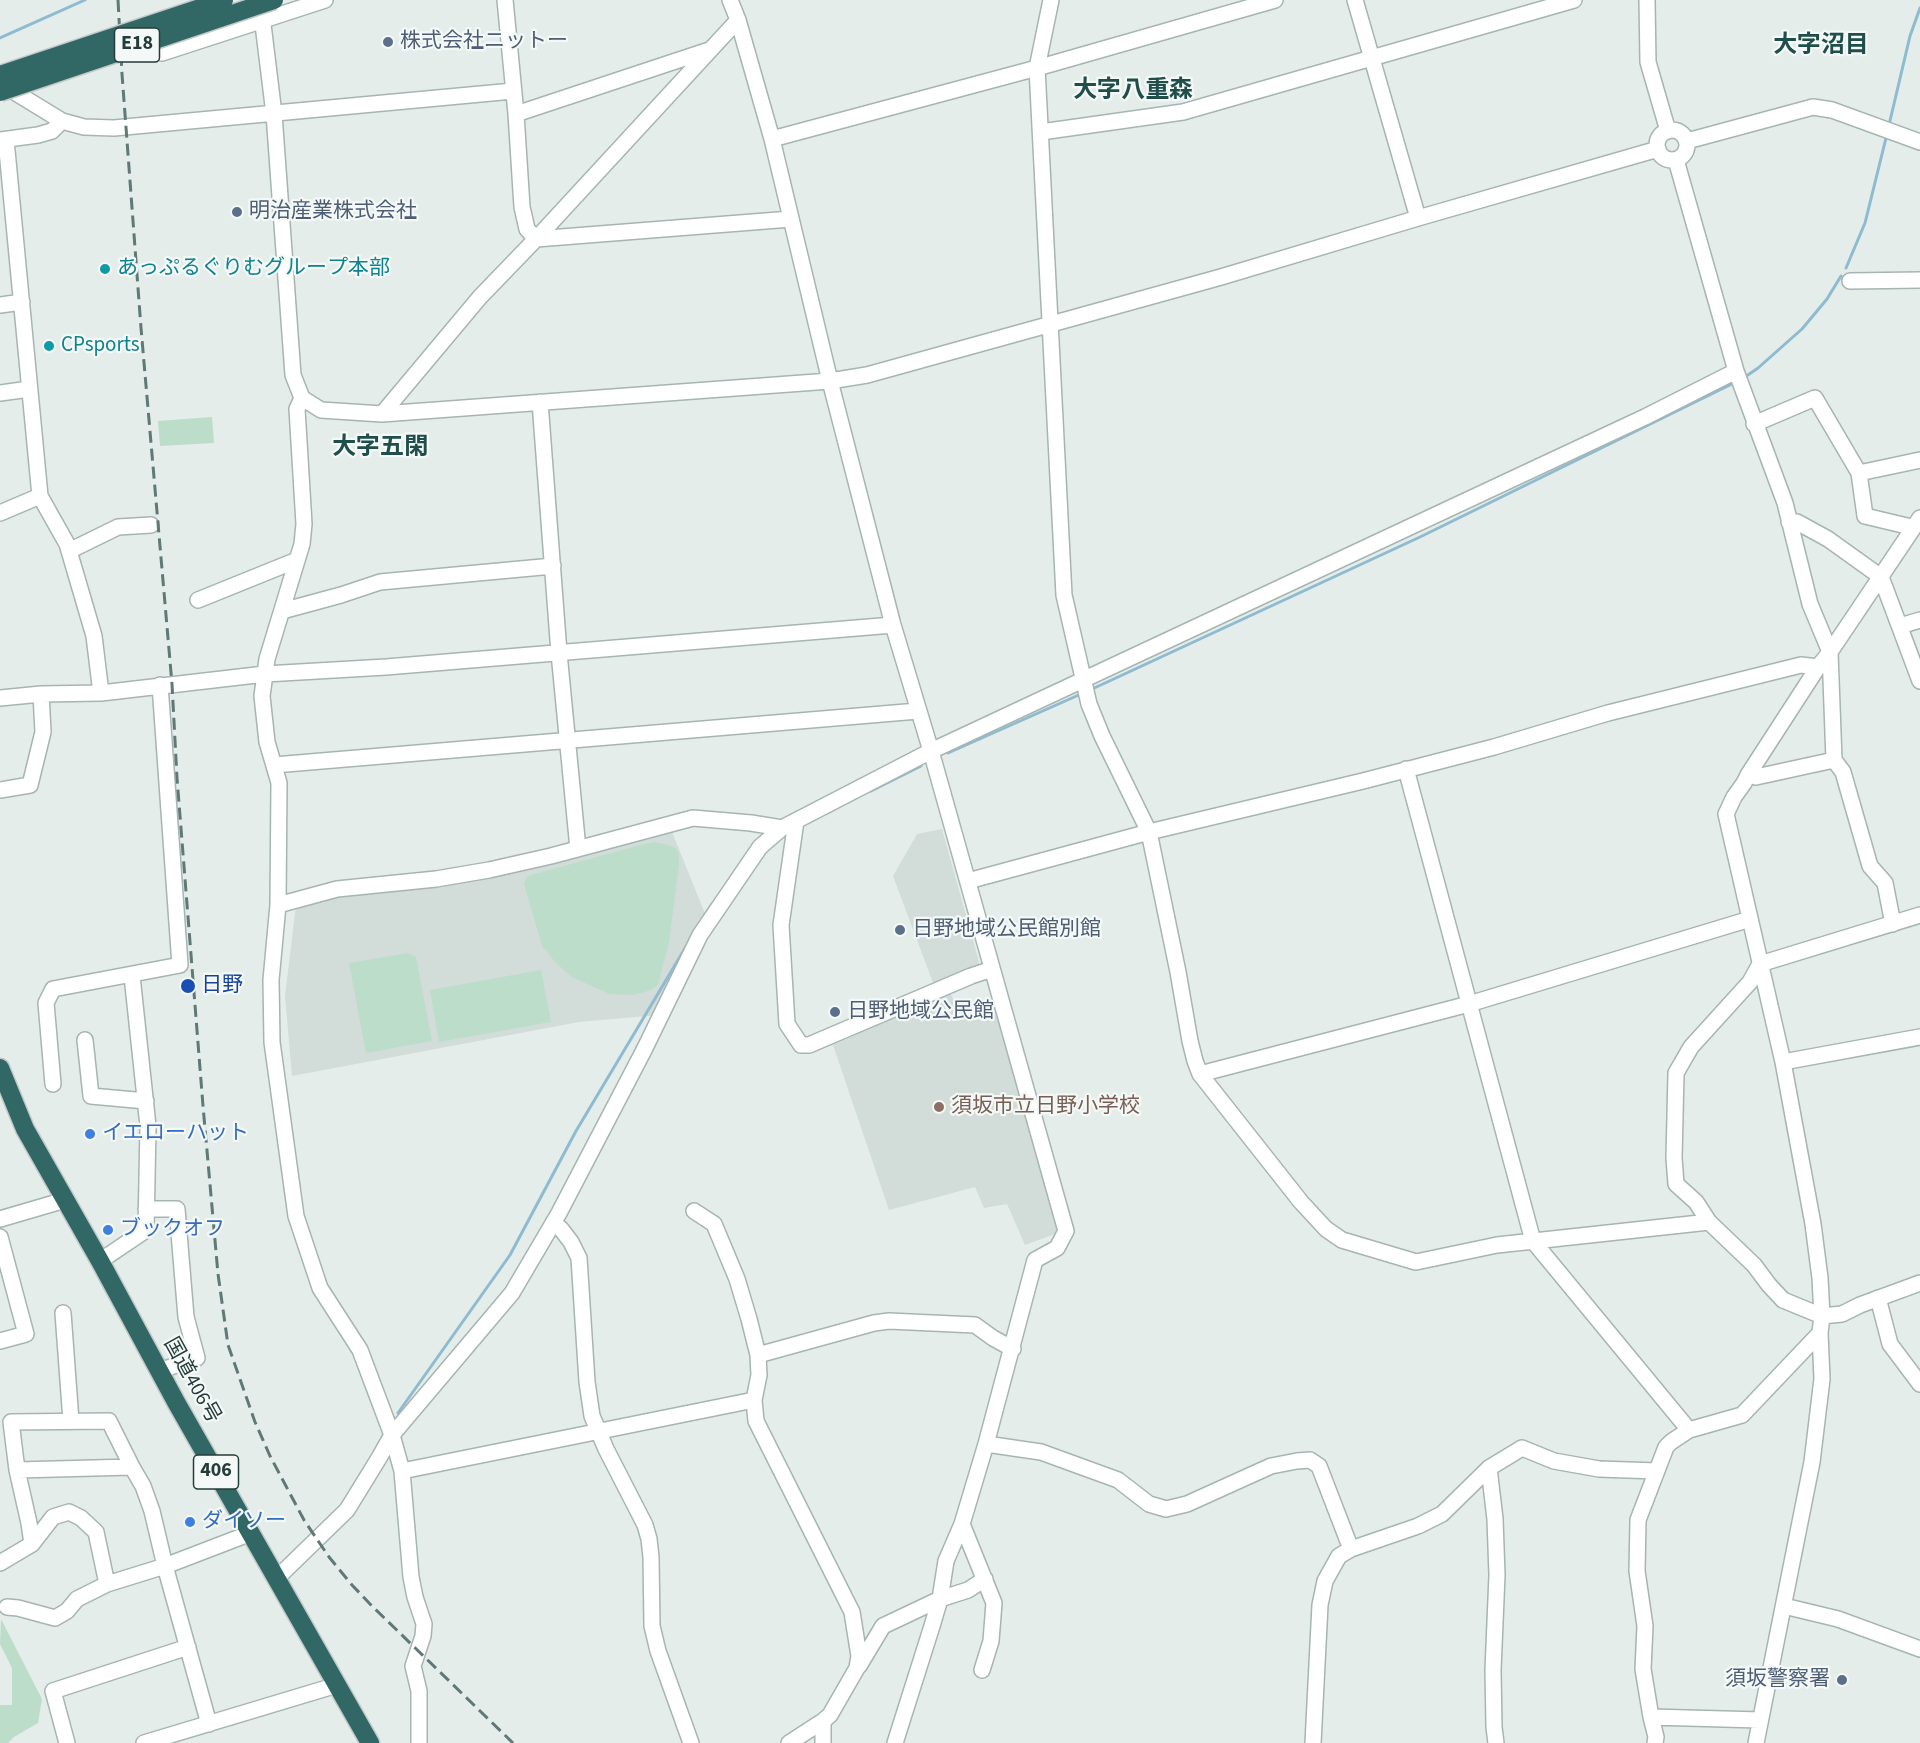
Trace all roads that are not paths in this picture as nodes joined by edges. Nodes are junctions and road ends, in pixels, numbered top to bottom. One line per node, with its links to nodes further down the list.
1 (201, 0): 13 (street)
2 (224, 0): 18 (highway, E18, bridge)
3 (260, 0): 13 (street)
4 (274, 0): 21 (highway, E18, bridge)
5 (324, 0): 13 (street)
6 (505, 0): 20 (street)
7 (730, 0): 14 (street)
8 (1051, 0): 17 (street)
9 (1275, 0): 17 (street)
10 (1354, 0): 16 (street)
11 (1574, 0): 16 (street)
12 (1647, 0): 25 (street)
13 (263, 20): 22 (street)
14 (738, 21): 15 (street); 27 (street)
15 (712, 49): 23 (street); 35 (street)
16 (1372, 58): 26 (street); 33 (street)
17 (1037, 68): 26 (street); 27 (street)
18 (0, 75)
19 (0, 84): 24 (street)
20 (513, 91): 22 (street); 23 (street)
21 (0, 92)
22 (274, 114): 24 (street); 45 (street)
23 (516, 114): 35 (street)
24 (62, 121): 28 (street)
25 (1668, 131): 29 (street); 31 (street)
26 (1041, 132): 40 (street)
27 (772, 139): 34 (street)
28 (3, 140): 38 (street)
29 (1687, 141): 30 (street); 32 (street)
30 (1920, 142)
31 (1658, 149): 32 (street); 33 (street)
32 (1676, 160): 41 (street)
33 (1418, 218): 40 (street)
34 (791, 219): 35 (street); 42 (street)
35 (536, 239): 47 (street)
36 (1920, 280): 37 (street)
37 (1850, 281)
38 (22, 303): 39 (street); 43 (street)
39 (0, 304)
40 (1051, 324): 42 (street); 71 (street)
41 (1736, 371): 48 (street); 71 (street)
42 (830, 381): 46 (street); 63 (street)
43 (29, 390): 44 (street); 51 (street)
44 (0, 393)
45 (302, 398): 47 (street); 57 (street)
46 (540, 402): 47 (street); 58 (street)
47 (382, 414)
48 (1754, 424): 50 (street); 53 (street)
49 (1920, 460): 50 (street)
50 (1859, 473): 55 (street)
51 (40, 496): 52 (street); 56 (street)
52 (0, 513)
53 (1790, 522): 59 (street); 65 (street)
54 (151, 525): 56 (street)
55 (1917, 527): 59 (street)
56 (69, 551): 72 (street)
57 (297, 560): 60 (street); 61 (street)
58 (553, 566): 61 (street); 66 (street)
59 (1881, 577): 64 (street); 65 (street)
60 (198, 600)
61 (282, 611): 68 (street)
62 (1920, 620): 64 (street)
63 (893, 625): 66 (street); 75 (street)
64 (1900, 626): 69 (street)
65 (1830, 652): 67 (street); 78 (street)
66 (559, 653): 68 (street); 76 (street)
67 (1818, 667): 80 (street); 81 (street)
68 (265, 674): 70 (street); 79 (street)
69 (1920, 681)
70 (159, 685): 72 (street); 93 (street)
71 (1085, 687): 77 (street); 84 (street)
72 (101, 693): 73 (street)
73 (40, 694): 74 (street); 82 (street)
74 (0, 698)
75 (918, 711): 76 (street); 77 (street)
76 (568, 740): 79 (street); 85 (street)
77 (931, 751): 83 (street); 86 (street)
78 (1834, 760): 81 (street); 90 (street)
79 (274, 765): 87 (street)
80 (1406, 769): 84 (street); 94 (street)
81 (1748, 775): 89 (street)
82 (0, 790)
83 (789, 824): 85 (street); 92 (street); 107 (street)
84 (1149, 832): 86 (street); 99 (street)
85 (578, 849): 87 (street)
86 (968, 881): 92 (street)
87 (278, 905): 125 (street)
88 (1920, 915): 90 (street)
89 (1750, 919): 91 (street); 94 (street)
90 (1893, 924): 91 (street)
91 (1760, 964): 97 (street); 106 (street)
92 (992, 969): 117 (street)
93 (132, 975): 100 (street); 101 (street)
94 (1469, 1004): 99 (street); 109 (street)
95 (1920, 1037): 97 (street)
96 (85, 1040): 101 (street)
97 (1783, 1062): 114 (street)
98 (0, 1068): 102 (highway, 国道406号 / 406)
99 (1200, 1074): 109 (street)
100 (53, 1084)
101 (146, 1101): 103 (street)
102 (65, 1200): 105 (street); 110 (highway, 国道406号 / 406)
103 (146, 1209): 110 (street); 119 (street)
104 (694, 1211): 118 (street)
105 (0, 1219)
106 (1709, 1222): 109 (street); 114 (street)
107 (553, 1223): 124 (street); 125 (street)
108 (0, 1237): 116 (street)
109 (1533, 1241): 123 (street)
110 (100, 1261): 119 (highway, 国道406号 / 406)
111 (1920, 1283): 112 (street)
112 (1878, 1298): 114 (street); 120 (street)
113 (63, 1313): 122 (street)
114 (1822, 1316): 115 (street)
115 (1820, 1333): 123 (street); 142 (street)
116 (0, 1341)
117 (1012, 1349): 118 (street); 126 (street)
118 (758, 1355): 121 (street)
119 (159, 1371): 133 (highway, 国道406号 / 406)
120 (1920, 1384)
121 (754, 1400): 124 (street); 146 (street)
122 (71, 1421): 127 (street); 129 (street)
123 (1689, 1430): 131 (street)
124 (597, 1431): 130 (street); 157 (street)
125 (392, 1435): 130 (street); 138 (street)
126 (986, 1444): 132 (street); 135 (street)
127 (132, 1467): 129 (street); 137 (street)
128 (1489, 1468): 131 (street); 135 (street); 162 (street)
129 (17, 1470): 134 (street)
130 (402, 1471): 156 (street)
131 (1657, 1471): 149 (street)
132 (962, 1524): 139 (street); 141 (street)
133 (251, 1533): 137 (street); 138 (highway, 国道406号 / 406)
134 (32, 1544): 136 (street); 140 (street)
135 (1351, 1549): 161 (street)
136 (0, 1563)
137 (165, 1566): 140 (street); 144 (street)
138 (277, 1578): 148 (highway, 国道406号 / 406)
139 (986, 1579): 141 (street); 147 (street)
140 (107, 1584): 143 (street)
141 (939, 1599): 146 (street); 160 (street)
142 (1784, 1606): 145 (street); 150 (street)
143 (2, 1607)
144 (188, 1647): 152 (street); 154 (street)
145 (1920, 1649)
146 (857, 1668): 151 (street)
147 (982, 1670)
148 (337, 1685): 152 (street); 155 (highway, 国道406号 / 406)
149 (1651, 1717): 150 (street); 163 (street)
150 (1760, 1720): 164 (street)
151 (823, 1721): 158 (street); 159 (street)
152 (209, 1724): 153 (street)
153 (154, 1742)
154 (67, 1743)
155 (370, 1743)
156 (419, 1743)
157 (691, 1743)
158 (789, 1743)
159 (823, 1743)
160 (895, 1743)
161 (1313, 1743)
162 (1496, 1743)
163 (1656, 1743)
164 (1756, 1743)

